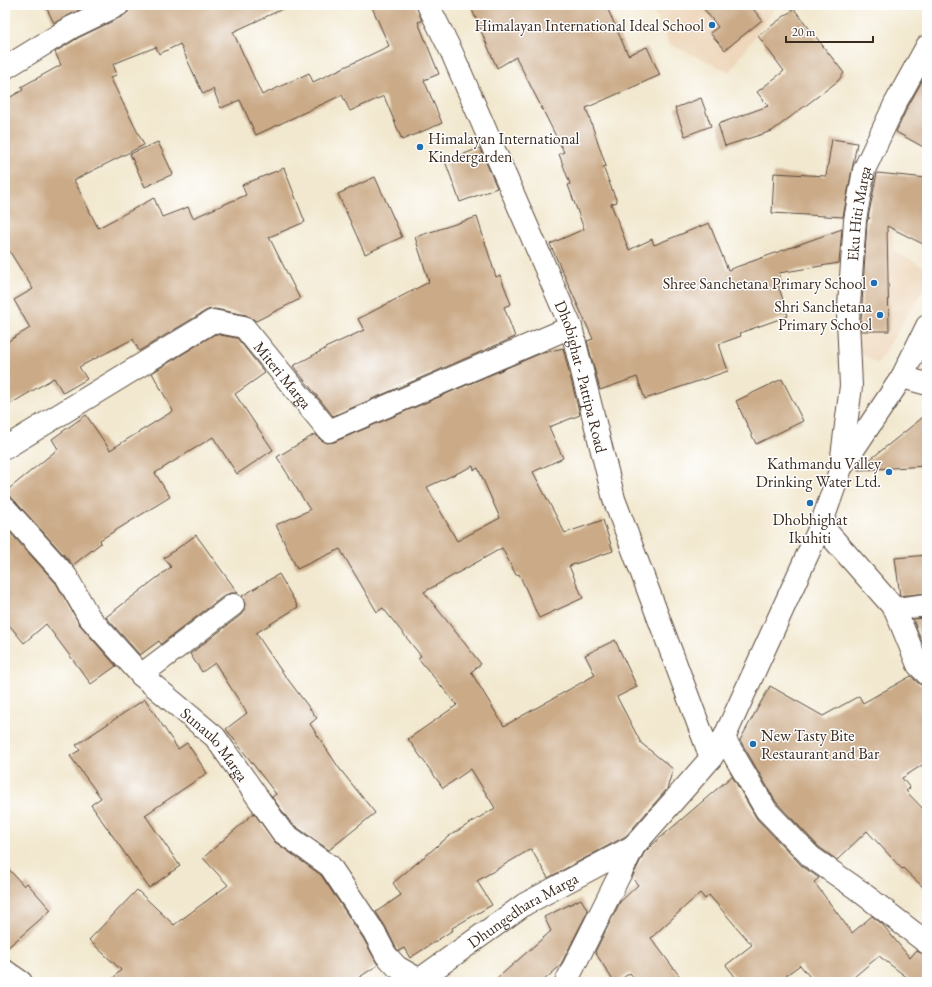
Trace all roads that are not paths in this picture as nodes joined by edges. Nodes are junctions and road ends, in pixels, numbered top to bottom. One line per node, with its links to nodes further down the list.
1 (118, 5): 4 (street)
2 (428, 5): 6 (street, Dhobighat - Pattipa Road)
3 (927, 46): 10 (street, Eku Hiti Marga)
4 (5, 68)
5 (927, 326): 7 (street)
6 (571, 327): 9 (street, Miteri Marga); 19 (street, Dhobighat - Pattipa Road)
7 (902, 377): 8 (street); 10 (street)
8 (927, 384)
9 (5, 448)
10 (841, 468): 12 (street)
11 (5, 508): 17 (street, Sunaulo Marga)
12 (821, 525): 15 (street); 18 (street)
13 (233, 604): 17 (street)
14 (927, 605): 15 (street)
15 (895, 609): 16 (street)
16 (927, 674)
17 (141, 675): 23 (street, Sunaulo Marga)
18 (724, 738): 19 (street); 21 (street)
19 (711, 758): 20 (street)
20 (634, 846): 23 (street, Dhungedhara Marga); 25 (street)
21 (927, 943)
22 (5, 971): 24 (street)
23 (418, 981)
24 (21, 982)
25 (566, 982)

